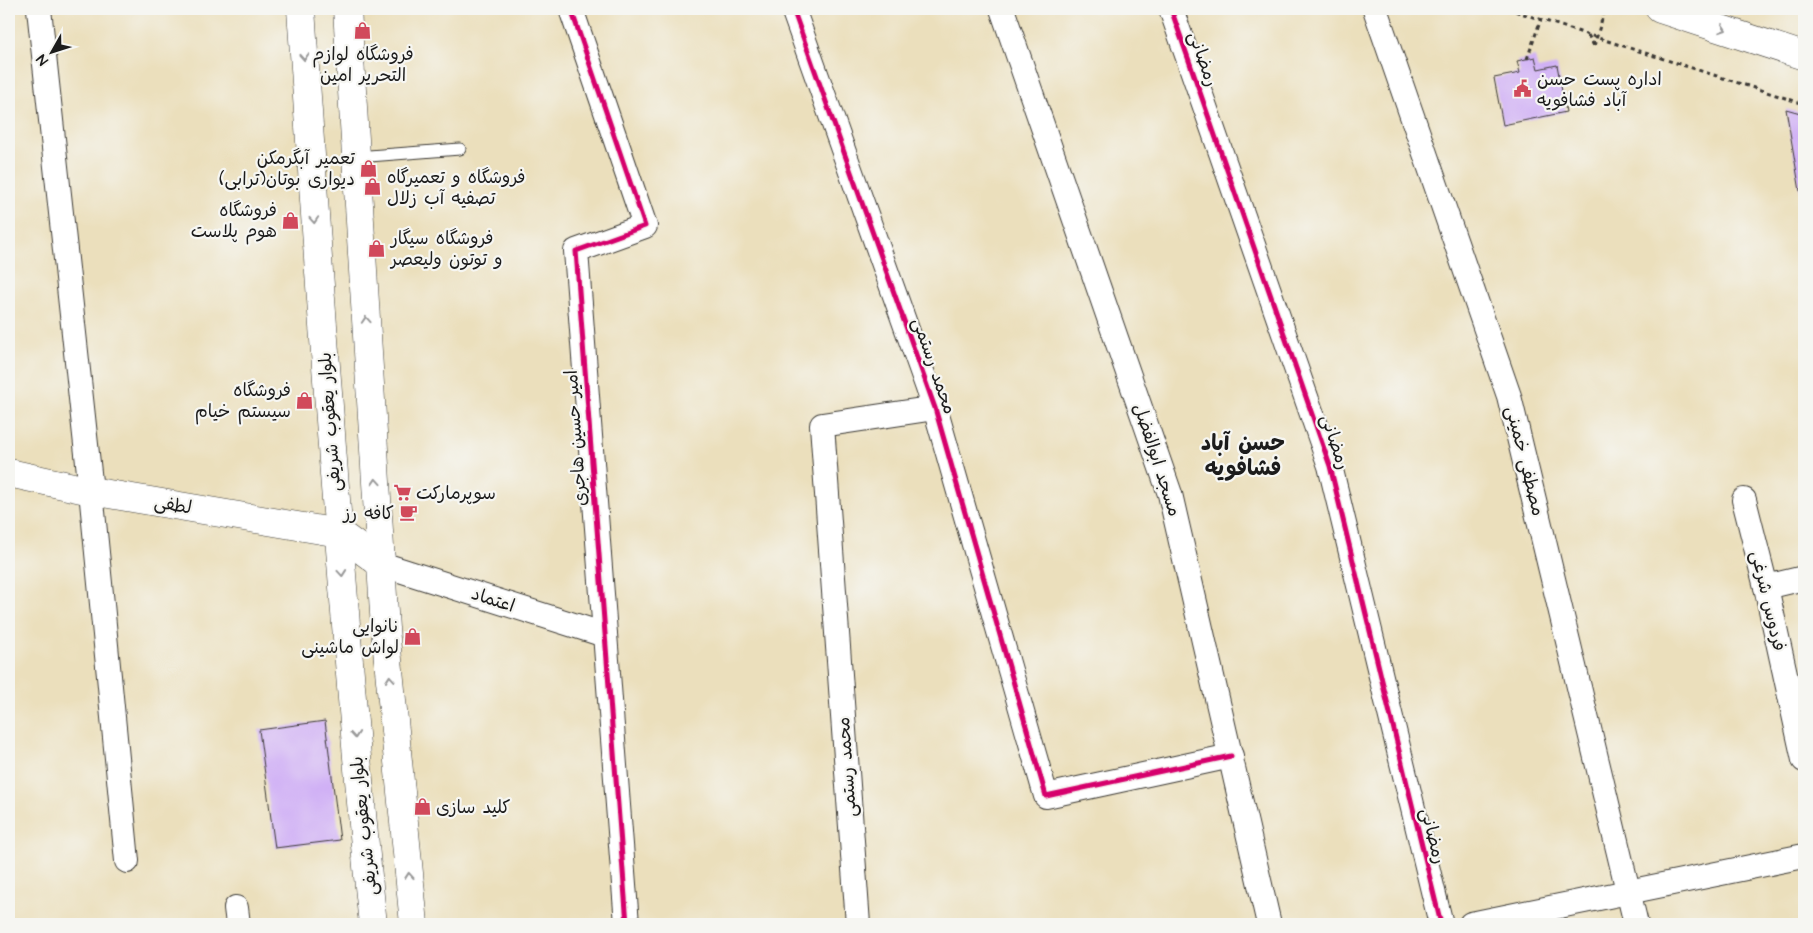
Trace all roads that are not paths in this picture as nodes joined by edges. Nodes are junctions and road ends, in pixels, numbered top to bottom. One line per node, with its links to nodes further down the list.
1 (39, 9): 15 (street)
2 (301, 9): 17 (main road, بلوار یعقوب شریفی, one-way to 17)
3 (347, 9): 12 (main road)
4 (571, 9): 21 (street, امیر حسین هاجری)
5 (793, 9): 13 (street, محمد رستمی)
6 (1002, 9): 22 (street, مسجد ابوالفضل)
7 (1171, 9): 32 (street, رمضانی)
8 (1375, 9): 26 (street, مصطفی خمینی)
9 (1660, 9): 10 (main road, one-way to 10)
10 (1804, 56)
11 (460, 149): 12 (lane)
12 (356, 157): 18 (main road, one-way to 12)
13 (935, 408): 22 (street, محمد رستمی); 30 (street, محمد رستمی)
14 (9, 473): 15 (main road, لطفی)
15 (91, 491): 17 (main road, لطفی); 25 (street)
16 (1744, 500): 20 (street, فردوس شرغی)
17 (339, 533): 18 (main road); 27 (main road, بلوار یعقوب شریفی, one-way to 27)
18 (381, 564): 21 (street, اعتماد); 28 (main road, one-way to 18)
19 (1804, 578): 20 (street)
20 (1766, 587): 23 (street, فردوس شرغی)
21 (605, 635): 29 (street, امیر حسین هاجری)
22 (1231, 756): 31 (street, مسجد ابوالفضل)
23 (1804, 760)
24 (1804, 856): 26 (street)
25 (127, 861)
26 (1630, 893): 33 (street); 34 (street, مصطفی خمینی)
27 (374, 924)
28 (414, 924)
29 (628, 924)
30 (858, 924)
31 (1270, 924)
32 (1441, 924)
33 (1471, 924)
34 (1636, 924)

